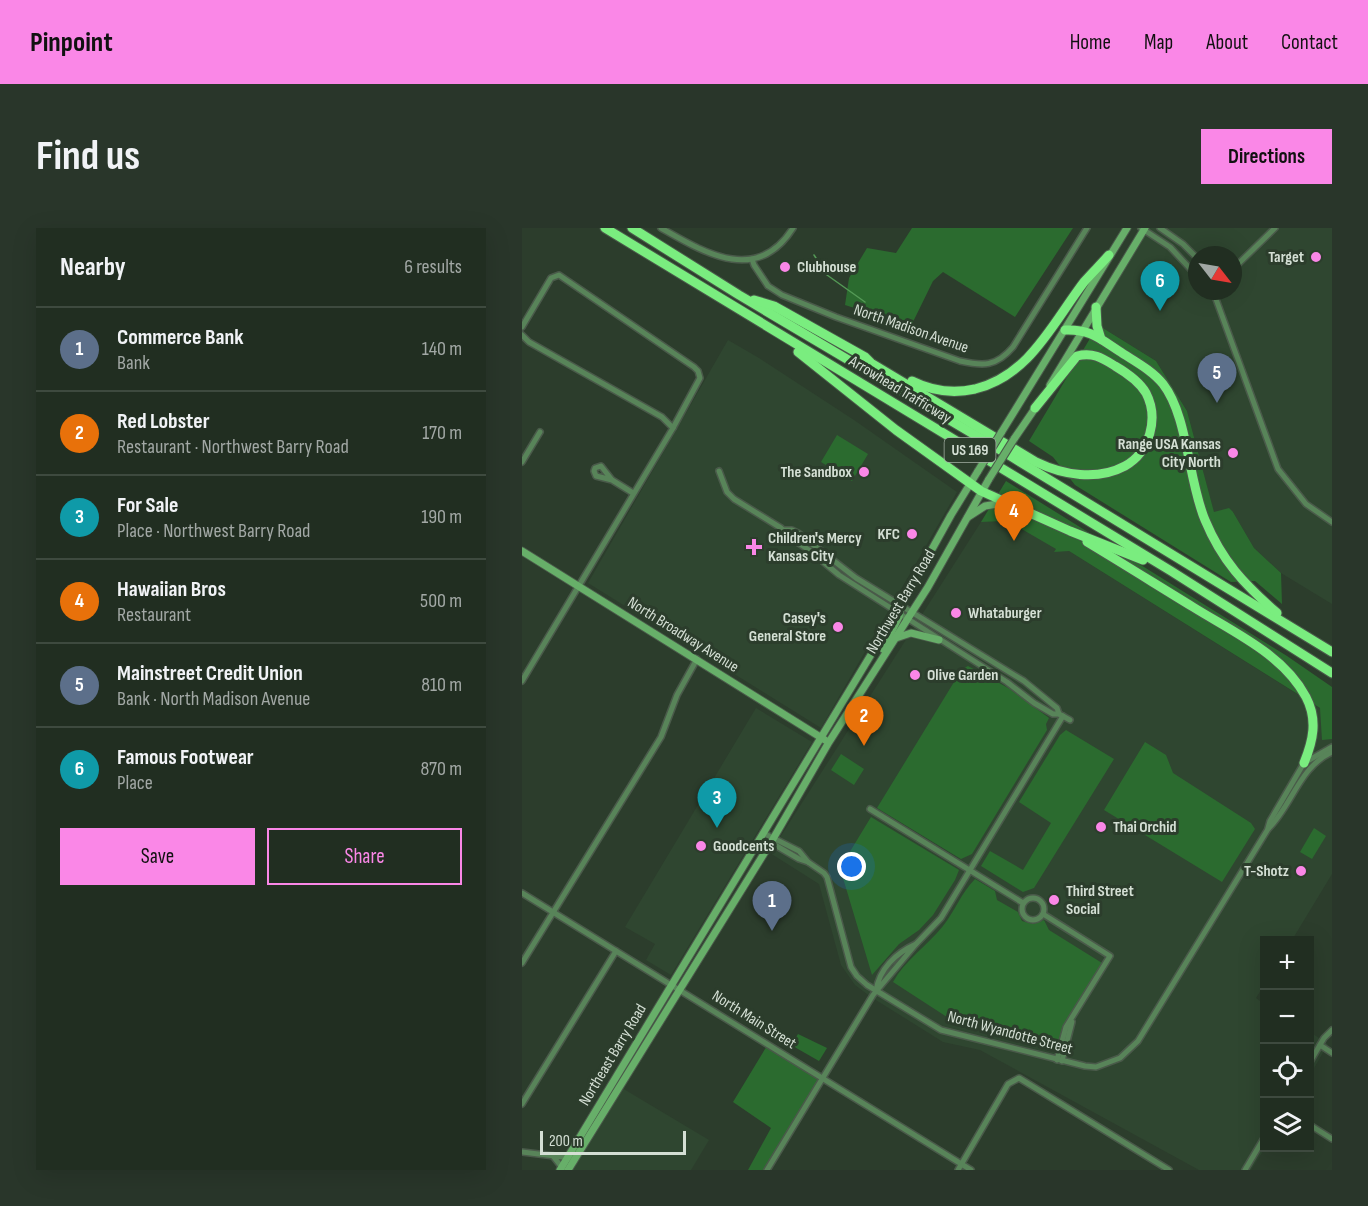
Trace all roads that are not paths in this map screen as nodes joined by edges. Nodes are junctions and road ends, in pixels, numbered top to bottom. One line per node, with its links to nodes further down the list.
1 (605, 228): 19 (highway, Arrowhead Trafficway / US 169)
2 (632, 228): 15 (highway, Arrowhead Trafficway / US 169)
3 (661, 228): 12 (street)
4 (793, 228): 12 (street)
5 (1087, 228): 12 (street, North Madison Avenue)
6 (1126, 228): 11 (main road, Northwest Barry Road)
7 (1160, 228): 10 (street)
8 (1275, 228): 13 (street)
9 (1143, 229): 14 (street); 17 (main road, Northwest Barry Road)
10 (1188, 249)
11 (1110, 255): 20 (main road, Northwest Barry Road); 24 (highway)
12 (752, 259)
13 (1242, 260)
14 (1188, 266)
15 (740, 295): 24 (highway); 42 (highway, Arrowhead Trafficway / US 169)
16 (1216, 300): 36 (street)
17 (1096, 307): 21 (main road, Northwest Barry Road); 23 (highway)
18 (522, 327): 26 (street)
19 (770, 329): 31 (highway); 39 (highway, Arrowhead Trafficway / US 169)
20 (1065, 330): 21 (highway); 31 (main road, Northwest Barry Road, bridge)
21 (1083, 330): 23 (highway); 25 (main road, Northwest Barry Road)
22 (522, 335): 26 (street)
23 (1101, 339): 42 (highway)
24 (866, 357): 25 (highway)
25 (1035, 408): 32 (main road, Northwest Barry Road, bridge)
26 (673, 428): 33 (street)
27 (540, 432): 28 (street)
28 (522, 462)
29 (719, 471): 41 (street)
30 (612, 480): 33 (street)
31 (970, 484): 32 (highway); 41 (main road, Northwest Barry Road)
32 (981, 491): 34 (highway); 35 (main road, Northwest Barry Road)
33 (633, 493): 40 (street)
34 (1004, 503): 35 (main road); 37 (highway)
35 (966, 518): 41 (main road, Northwest Barry Road)
36 (1332, 522)
37 (1070, 531): 39 (highway); 56 (highway)
38 (522, 551): 40 (main road, North Broadway Avenue)
39 (1171, 571): 48 (highway, Arrowhead Trafficway / US 169)
40 (579, 585): 46 (main road, North Broadway Avenue); 49 (street)
41 (903, 612): 43 (main road, Northwest Barry Road); 44 (street); 47 (main road); 50 (street); 52 (main road, Northwest Barry Road)
42 (1294, 629): 45 (highway, Arrowhead Trafficway / US 169)
43 (893, 639): 44 (main road); 47 (main road, Northwest Barry Road)
44 (939, 640): 50 (street)
45 (1332, 652)
46 (697, 659): 52 (main road, North Broadway Avenue); 63 (street)
47 (879, 663): 53 (main road, Northwest Barry Road)
48 (1332, 673)
49 (522, 681)
50 (1061, 715): 51 (street); 60 (street)
51 (1070, 720)
52 (821, 738): 53 (main road, North Broadway Avenue); 58 (main road, Northwest Barry Road)
53 (829, 742): 59 (main road, Northwest Barry Road)
54 (1332, 747): 56 (street)
55 (1332, 752): 56 (street)
56 (1307, 766): 73 (street, North Wyandotte Street)
57 (870, 809): 60 (street)
58 (763, 833): 59 (street, North Wyandotte Street); 67 (main road, Northwest Barry Road)
59 (773, 839): 67 (main road, Northwest Barry Road); 68 (street, North Wyandotte Street)
60 (970, 871): 62 (street); 68 (street)
61 (522, 893): 63 (street, North Main Street)
62 (1023, 903): 64 (street); 64 (street)
63 (553, 912): 65 (street, North Main Street); 66 (street)
64 (1043, 915): 73 (street)
65 (616, 951): 67 (street, North Main Street); 75 (street)
66 (522, 963)
67 (675, 987): 74 (street, North Main Street); 81 (main road, Northeast Barry Road)
68 (876, 991): 73 (street, North Wyandotte Street); 74 (street)
69 (1332, 1030): 70 (street)
70 (1320, 1045): 71 (street); 72 (street)
71 (1332, 1053)
72 (1314, 1055)
73 (1059, 1060)
74 (822, 1078): 82 (street, North Main Street); 84 (street)
75 (522, 1104)
76 (1314, 1128): 77 (street)
77 (1332, 1139)
78 (1260, 1145): 87 (street)
79 (522, 1152): 80 (street)
80 (553, 1156): 81 (street); 83 (street)
81 (571, 1158): 83 (main road, Northeast Barry Road)
82 (960, 1167): 85 (street, North Main Street); 86 (street)
83 (564, 1169)
84 (767, 1170)
85 (971, 1170)
86 (1169, 1170)
87 (1245, 1170)

